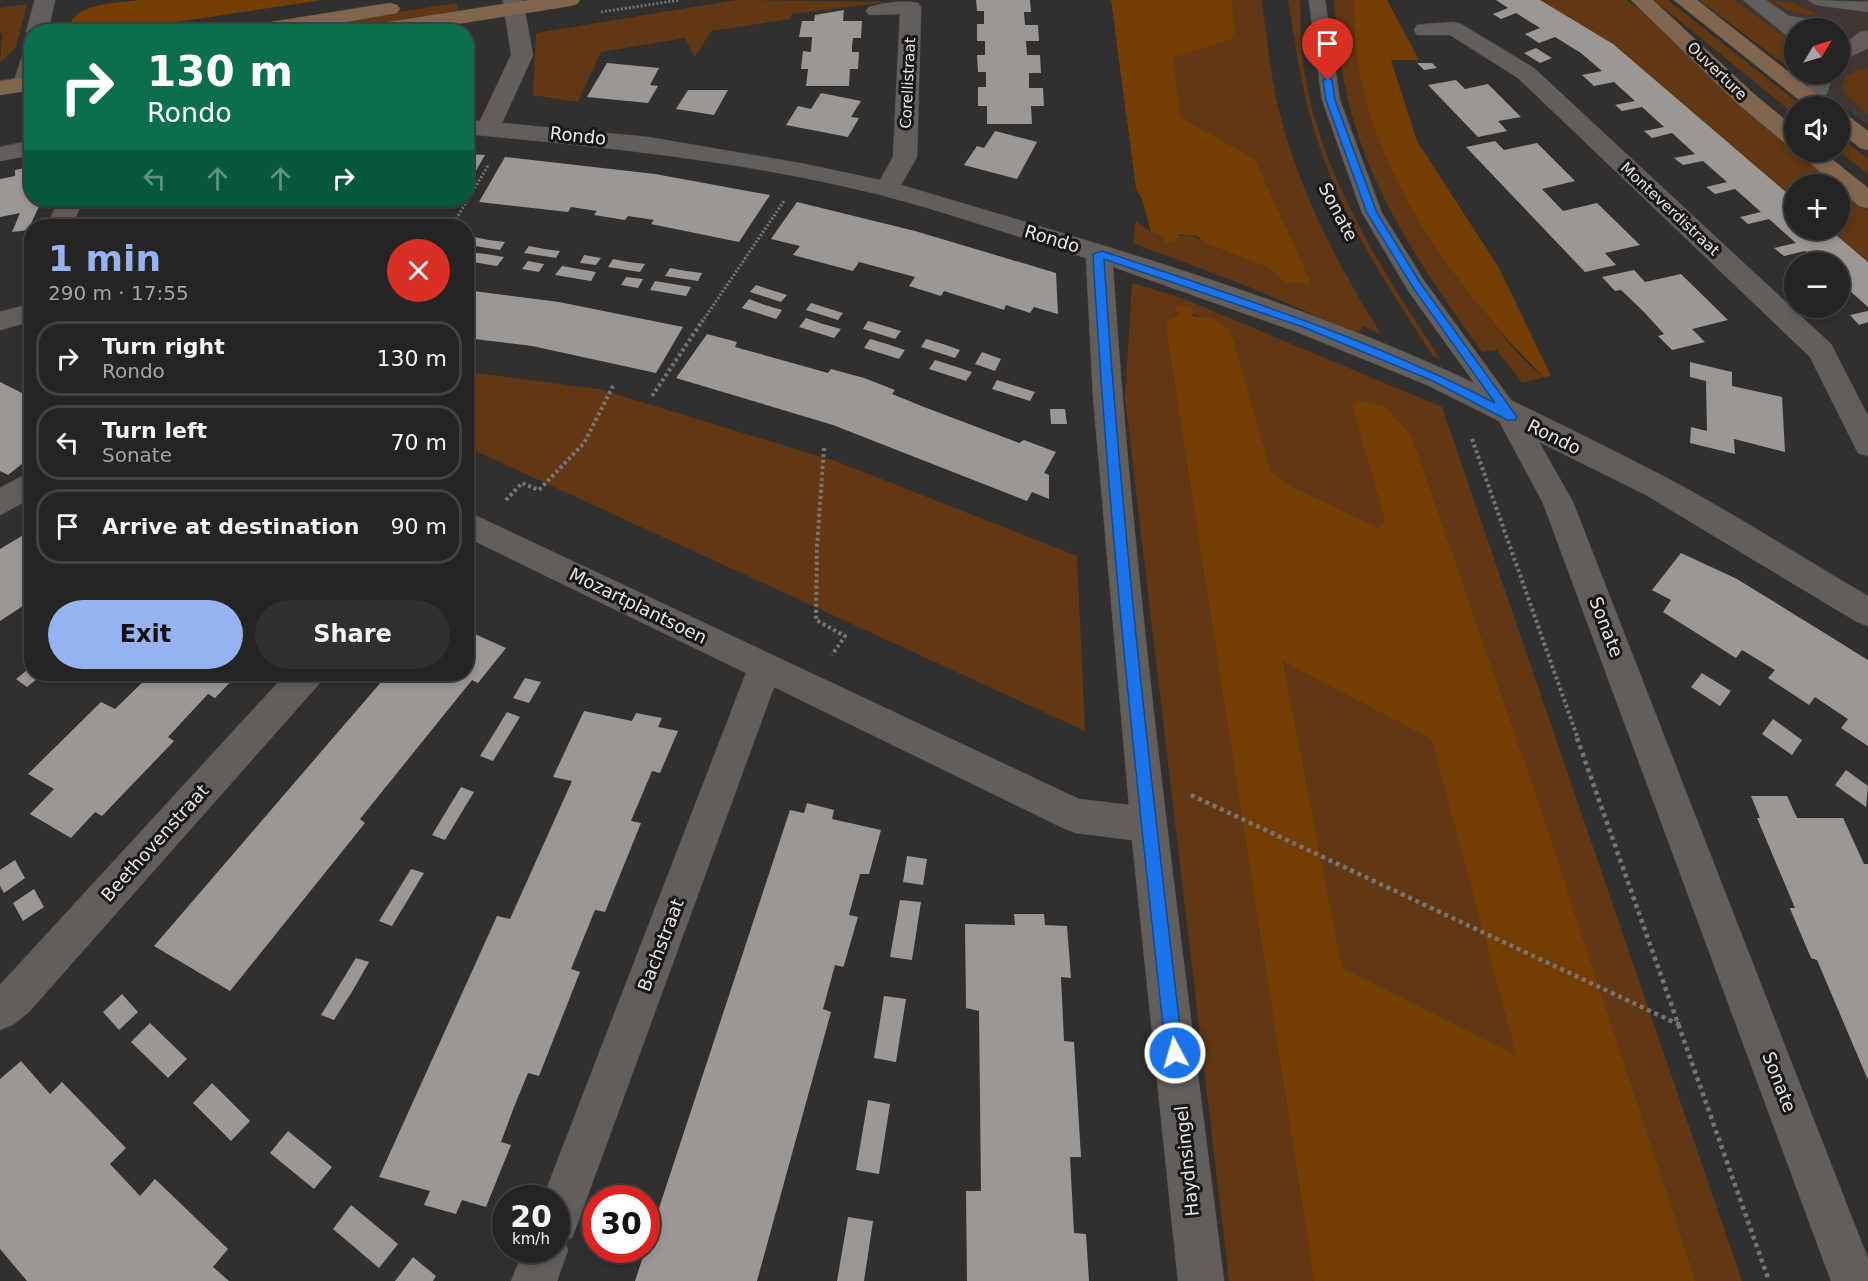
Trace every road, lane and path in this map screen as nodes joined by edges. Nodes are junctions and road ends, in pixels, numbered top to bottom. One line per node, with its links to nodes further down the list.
1 (45, 0): 13 (street)
2 (451, 0): 14 (street)
3 (570, 0): 9 (street)
4 (1317, 0): 41 (lane, Sonate)
5 (1641, 0): 26 (street, Ouverture)
6 (1684, 0): 23 (street, Ouverture)
7 (1753, 0): 12 (street)
8 (1816, 0): 10 (lane)
9 (514, 4): 15 (street); 24 (street)
10 (1868, 7)
11 (876, 10): 33 (street, Corellistraat)
12 (1784, 23)
13 (39, 24)
14 (298, 24)
15 (406, 24)
16 (1425, 30): 42 (street, Monteverdistraat)
17 (1850, 33): 18 (street)
18 (1850, 50)
19 (0, 70): 20 (street)
20 (24, 70)
21 (24, 73): 22 (street)
22 (0, 88)
23 (1808, 96)
24 (488, 128): 31 (path); 32 (street, Rondo)
25 (1850, 129): 27 (street)
26 (1784, 131)
27 (1868, 143)
28 (24, 150): 29 (street)
29 (0, 154)
30 (1821, 162): 34 (street)
31 (474, 166)
32 (805, 171): 33 (street, Rondo); 40 (path)
33 (887, 189): 35 (street, Rondo)
34 (1868, 200)
35 (1099, 254): 38 (street, Rondo); 53 (street, Haydnsingel)
36 (24, 312): 37 (street)
37 (0, 321)
38 (1437, 378): 41 (street, Rondo); 55 (path)
39 (613, 386): 46 (path)
40 (652, 396)
41 (1511, 417): 48 (street, Rondo); 61 (street, Sonate)
42 (1868, 445)
43 (824, 448): 51 (path)
44 (24, 488): 45 (street)
45 (0, 503)
46 (474, 525)
47 (474, 526): 49 (street, Mozartplantsoen)
48 (1868, 612)
49 (765, 667): 51 (street, Mozartplantsoen); 56 (street, Bachstraat)
50 (301, 681): 54 (street, Beethovenstraat)
51 (810, 689): 53 (street, Mozartplantsoen)
52 (1206, 802): 55 (path)
53 (1149, 825): 59 (street, Haydnsingel)
54 (0, 1010)
55 (1680, 1025): 60 (path)
56 (570, 1185)
57 (541, 1263): 58 (street)
58 (534, 1281)
59 (1201, 1281)
60 (1769, 1281)
61 (1854, 1281)

